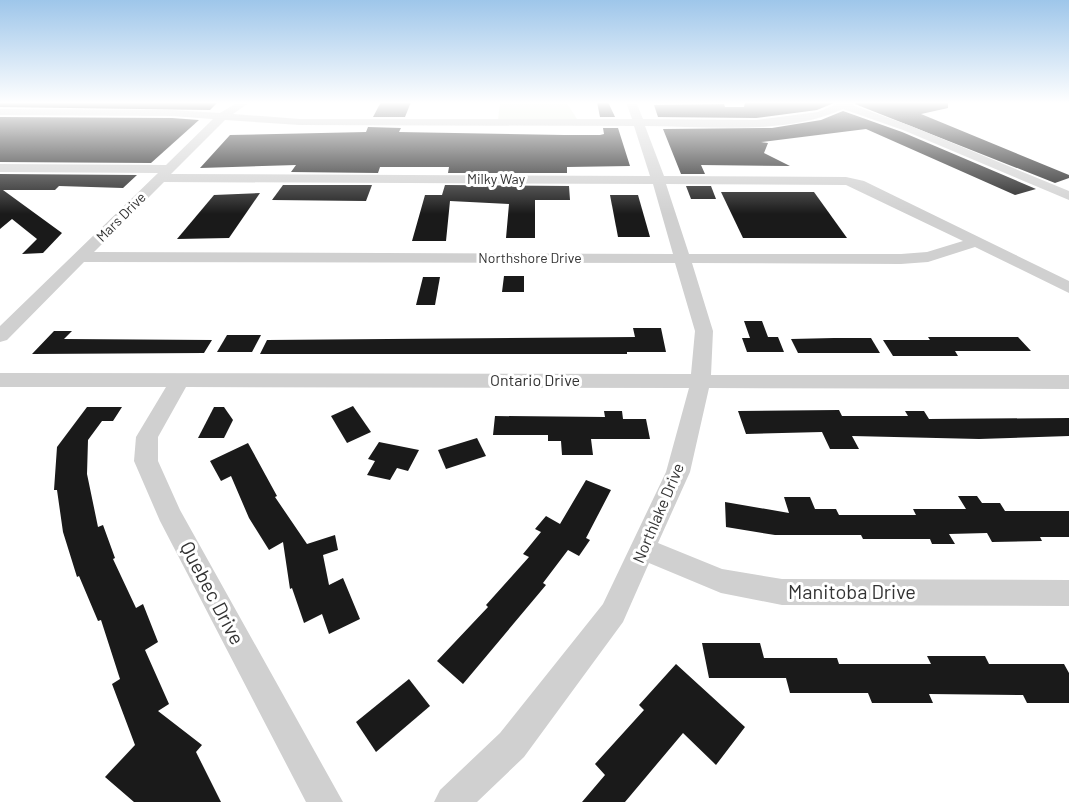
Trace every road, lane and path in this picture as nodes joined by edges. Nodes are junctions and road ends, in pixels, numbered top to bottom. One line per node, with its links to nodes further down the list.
1 (199, 139): 5 (street, Mars Drive)
2 (644, 139): 6 (street, Northlake Drive)
3 (934, 139): 7 (street)
4 (0, 168): 5 (street, Milky Way)
5 (165, 173): 6 (street, Milky Way); 9 (street, Mars Drive)
6 (658, 179): 8 (street, Milky Way); 10 (street, Northlake Drive)
7 (1069, 196)
8 (976, 242): 10 (street, Northshore Drive); 11 (street, Milky Way)
9 (81, 257): 10 (street, Northshore Drive); 13 (street, Mars Drive)
10 (683, 258): 17 (street, Northlake Drive)
11 (1069, 288)
12 (0, 312): 13 (street)
13 (26, 312): 14 (street, Mars Drive)
14 (0, 336)
15 (0, 380): 16 (street, Ontario Drive)
16 (180, 380): 17 (street, Ontario Drive); 21 (street, Quebec Drive)
17 (701, 381): 18 (street, Ontario Drive); 19 (street, Northlake Drive)
18 (1069, 382)
19 (643, 548): 20 (street, Manitoba Drive); 22 (street, Northlake Drive)
20 (1069, 593)
21 (325, 802)
22 (453, 802)

